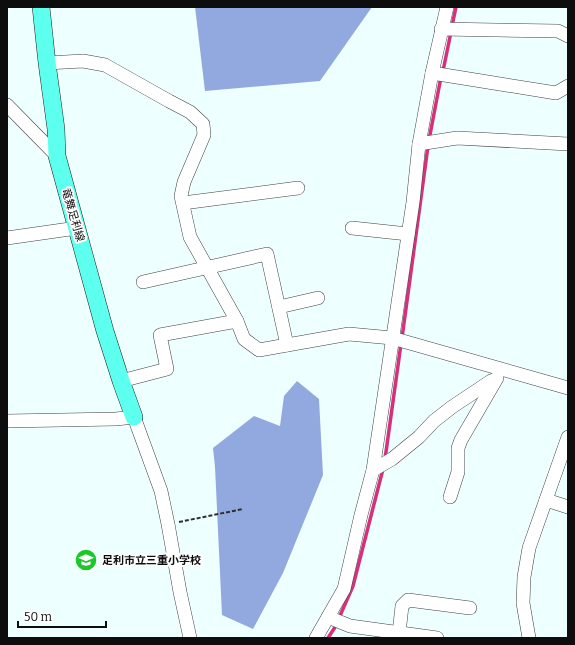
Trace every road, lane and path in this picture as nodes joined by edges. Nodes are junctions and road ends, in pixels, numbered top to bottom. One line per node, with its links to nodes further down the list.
1 (41, 7): 5 (main road, 竜舞足利線)
2 (447, 7): 3 (street)
3 (441, 29): 4 (street); 6 (street)
4 (568, 36)
5 (47, 63): 11 (main road, 竜舞足利線); 13 (street)
6 (432, 72): 7 (street); 9 (street)
7 (568, 86)
8 (7, 105): 11 (street)
9 (419, 144): 10 (street); 16 (street)
10 (568, 144)
11 (57, 156): 14 (main road, 竜舞足利線)
12 (298, 188): 13 (street)
13 (183, 203): 18 (street)
14 (77, 228): 17 (street); 26 (main road, 竜舞足利線)
15 (352, 228): 16 (street)
16 (408, 234): 23 (street)
17 (7, 238)
18 (207, 267): 19 (street); 21 (street); 22 (street)
19 (143, 282)
20 (318, 298): 21 (street)
21 (279, 307): 24 (street)
22 (236, 321): 24 (street); 26 (street)
23 (392, 338): 24 (street); 25 (street); 31 (street)
24 (287, 345)
25 (499, 374): 27 (street); 31 (street); 32 (street)
26 (121, 381): 28 (main road, 竜舞足利線)
27 (568, 388)
28 (134, 417): 29 (street); 36 (street)
29 (7, 421)
30 (568, 437): 33 (street)
31 (373, 470): 38 (street)
32 (450, 497)
33 (546, 500): 34 (street); 43 (street)
34 (568, 507)
35 (243, 509): 36 (path)
36 (168, 524): 40 (street)
37 (470, 608): 39 (street)
38 (328, 617): 39 (street); 41 (street)
39 (399, 633): 42 (street)
40 (190, 638)
41 (316, 638)
42 (437, 638)
43 (529, 638)

